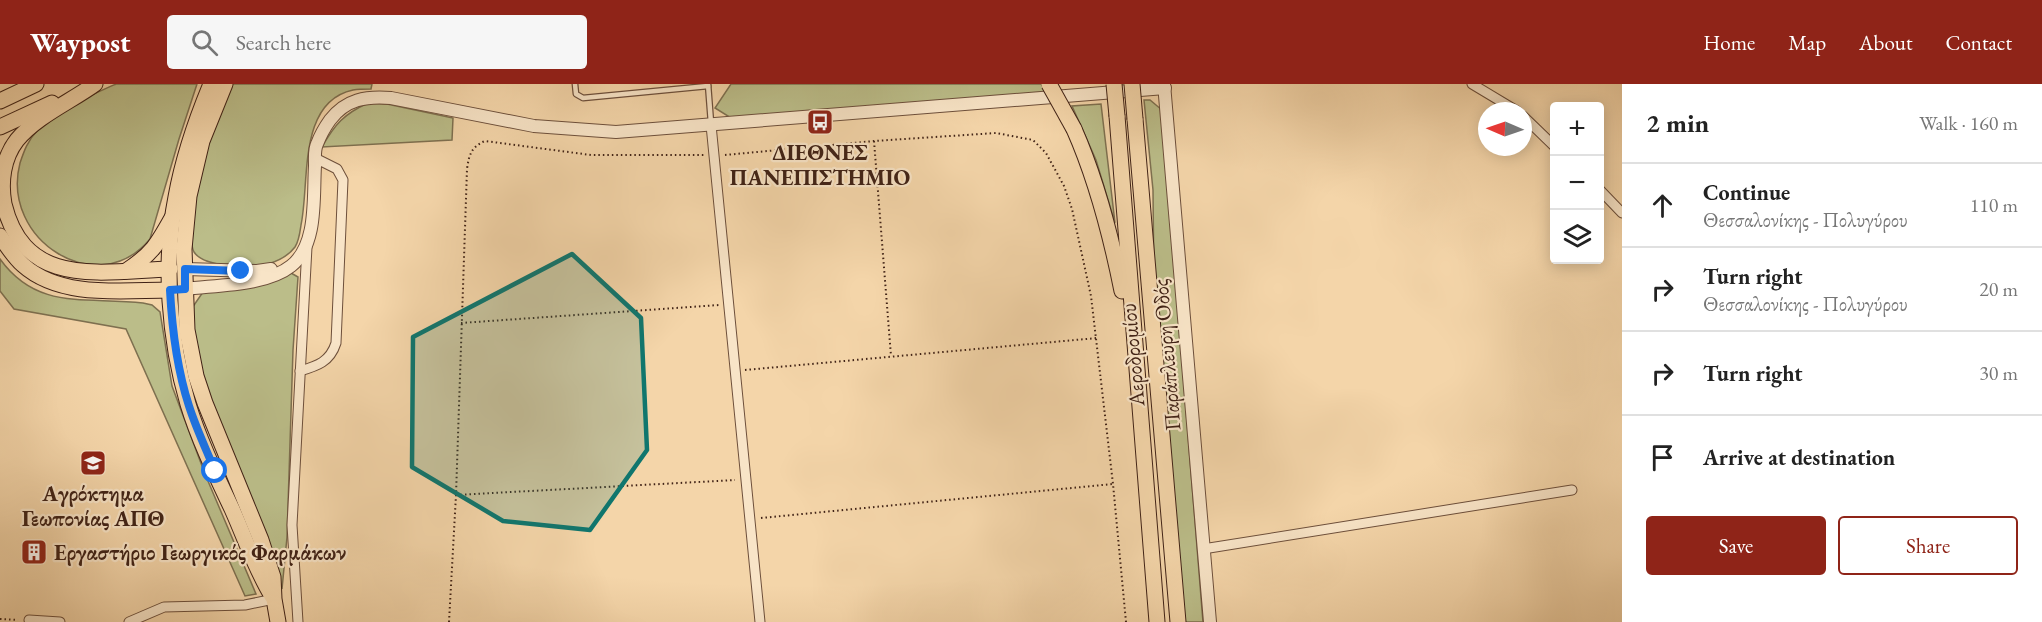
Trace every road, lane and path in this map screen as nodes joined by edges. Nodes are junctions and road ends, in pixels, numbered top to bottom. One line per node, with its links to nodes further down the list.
1 (22, 84): 13 (main road)
2 (36, 84): 13 (main road)
3 (94, 84): 17 (main road); 28 (main road)
4 (211, 84): 24 (main road)
5 (225, 84): 27 (main road)
6 (575, 84): 11 (lane)
7 (1049, 84): 33 (main road, bridge)
8 (1114, 84): 33 (main road, bridge)
9 (1132, 84): 54 (main road, Αεροδρομίου, bridge)
10 (1472, 84): 14 (street)
11 (708, 85): 15 (lane)
12 (1164, 86): 15 (street); 42 (street, Παράπλευρη Οδός)
13 (0, 100)
14 (1502, 102)
15 (711, 125): 20 (street); 21 (street)
16 (1532, 125): 19 (street)
17 (0, 127)
18 (874, 141): 20 (path); 32 (path); 34 (path)
19 (1550, 142)
20 (714, 155): 30 (street); 31 (path)
21 (315, 158): 26 (street); 36 (street)
22 (1604, 195): 23 (street)
23 (1622, 213)
24 (172, 218): 27 (main road); 28 (main road)
25 (0, 236): 29 (main road)
26 (308, 242): 27 (street); 29 (street); 36 (street)
27 (178, 269): 28 (main road); 29 (main road)
28 (126, 271)
29 (177, 290): 43 (main road)
30 (729, 304): 31 (path); 35 (street)
31 (461, 323): 40 (path)
32 (1097, 338): 34 (path); 38 (path)
33 (1134, 344): 53 (main road, Αεροδρομίου)
34 (891, 356): 35 (path)
35 (736, 370): 37 (street)
36 (300, 371): 49 (street)
37 (745, 480): 40 (path); 41 (street)
38 (1113, 484): 41 (path); 52 (path)
39 (1572, 489): 42 (street)
40 (456, 495): 50 (path)
41 (749, 519): 51 (street)
42 (1203, 549): 55 (street, Παράπλευρη Οδός)
43 (274, 599): 47 (street); 48 (main road)
44 (0, 619): 45 (path)
45 (29, 620): 46 (street)
46 (60, 622)
47 (129, 622)
48 (278, 622)
49 (298, 622)
50 (449, 622)
51 (760, 622)
52 (1126, 622)
53 (1157, 622)
54 (1178, 622)
55 (1210, 622)

